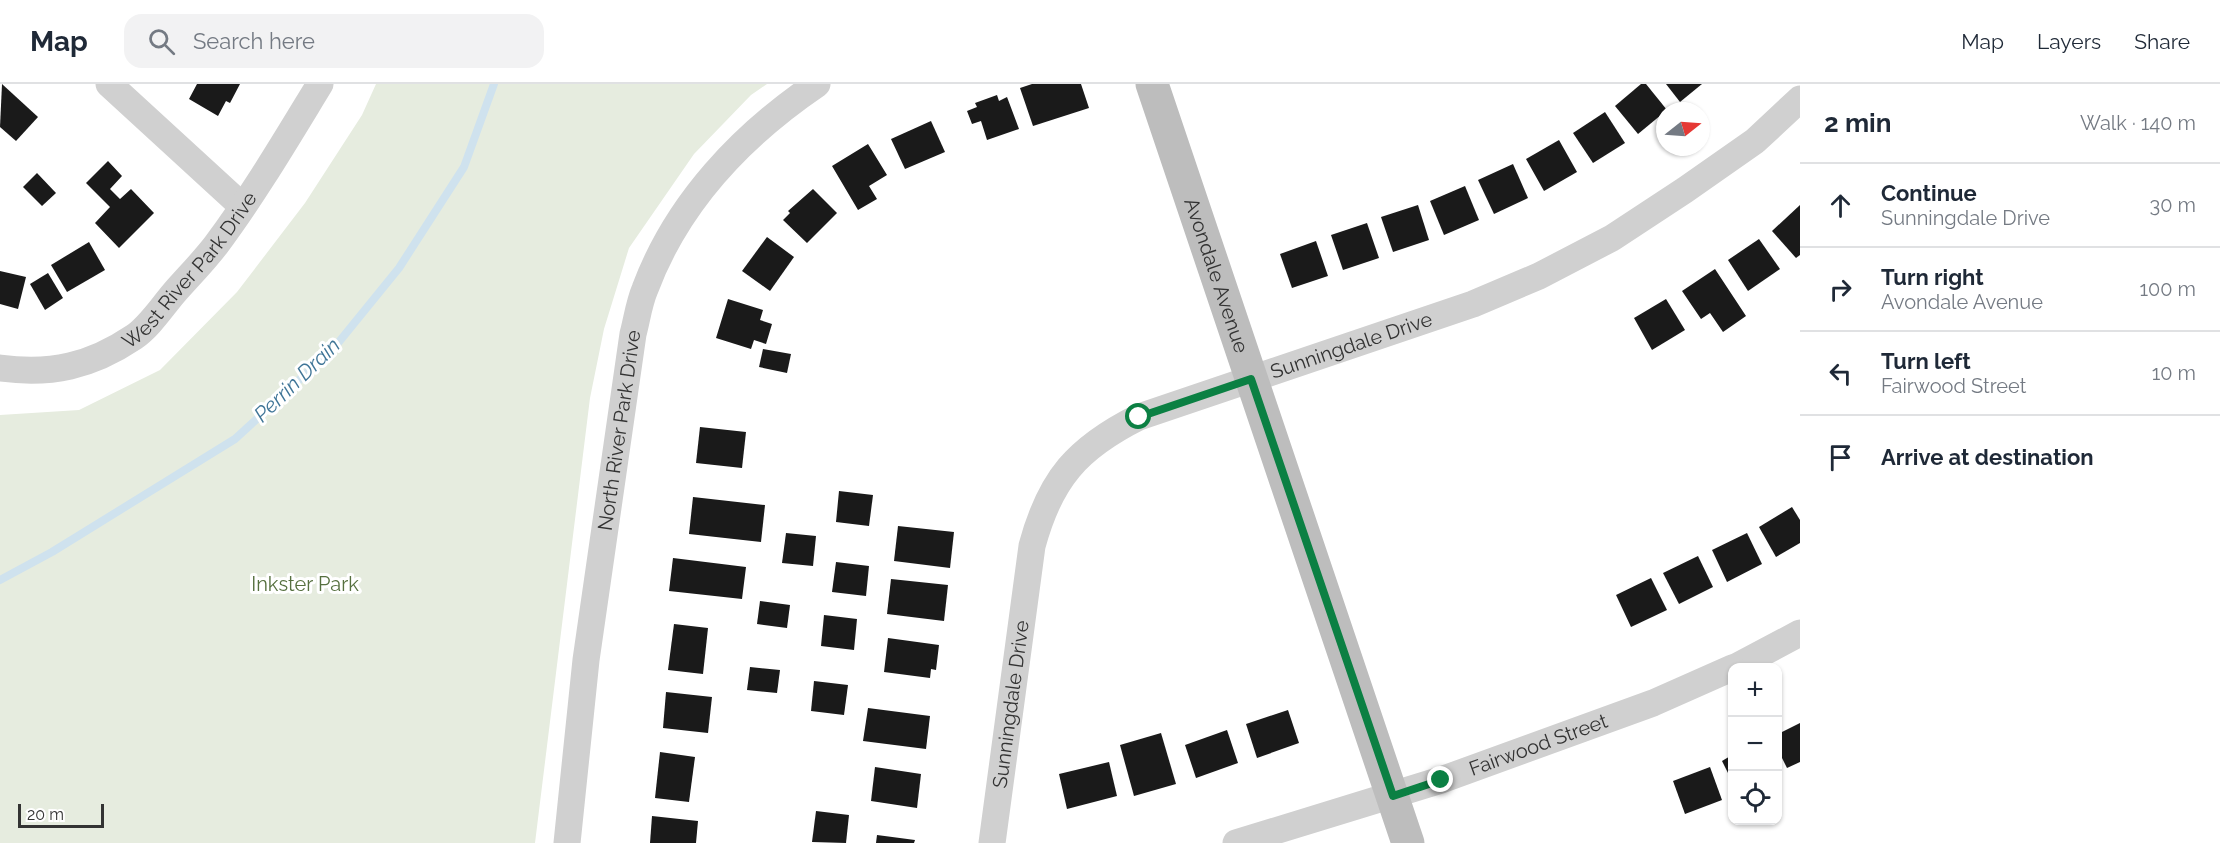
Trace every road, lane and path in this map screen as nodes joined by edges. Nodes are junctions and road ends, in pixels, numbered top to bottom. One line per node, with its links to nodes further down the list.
1 (109, 84): 6 (street)
2 (320, 84): 6 (street, West River Park Drive)
3 (817, 84): 13 (street, North River Park Drive)
4 (1152, 84): 8 (street, Avondale Avenue)
5 (1800, 99): 8 (street, Sunningdale Drive)
6 (242, 206): 7 (street, West River Park Drive)
7 (0, 368)
8 (1251, 379): 12 (street, Avondale Avenue); 14 (street, Sunningdale Drive)
9 (1800, 633): 10 (street, Fairwood Street)
10 (1743, 663)
11 (1728, 670): 12 (street, Fairwood Street)
12 (1393, 796): 15 (street, Fairwood Street); 16 (street, Avondale Avenue)
13 (567, 843)
14 (992, 843)
15 (1236, 843)
16 (1408, 843)

